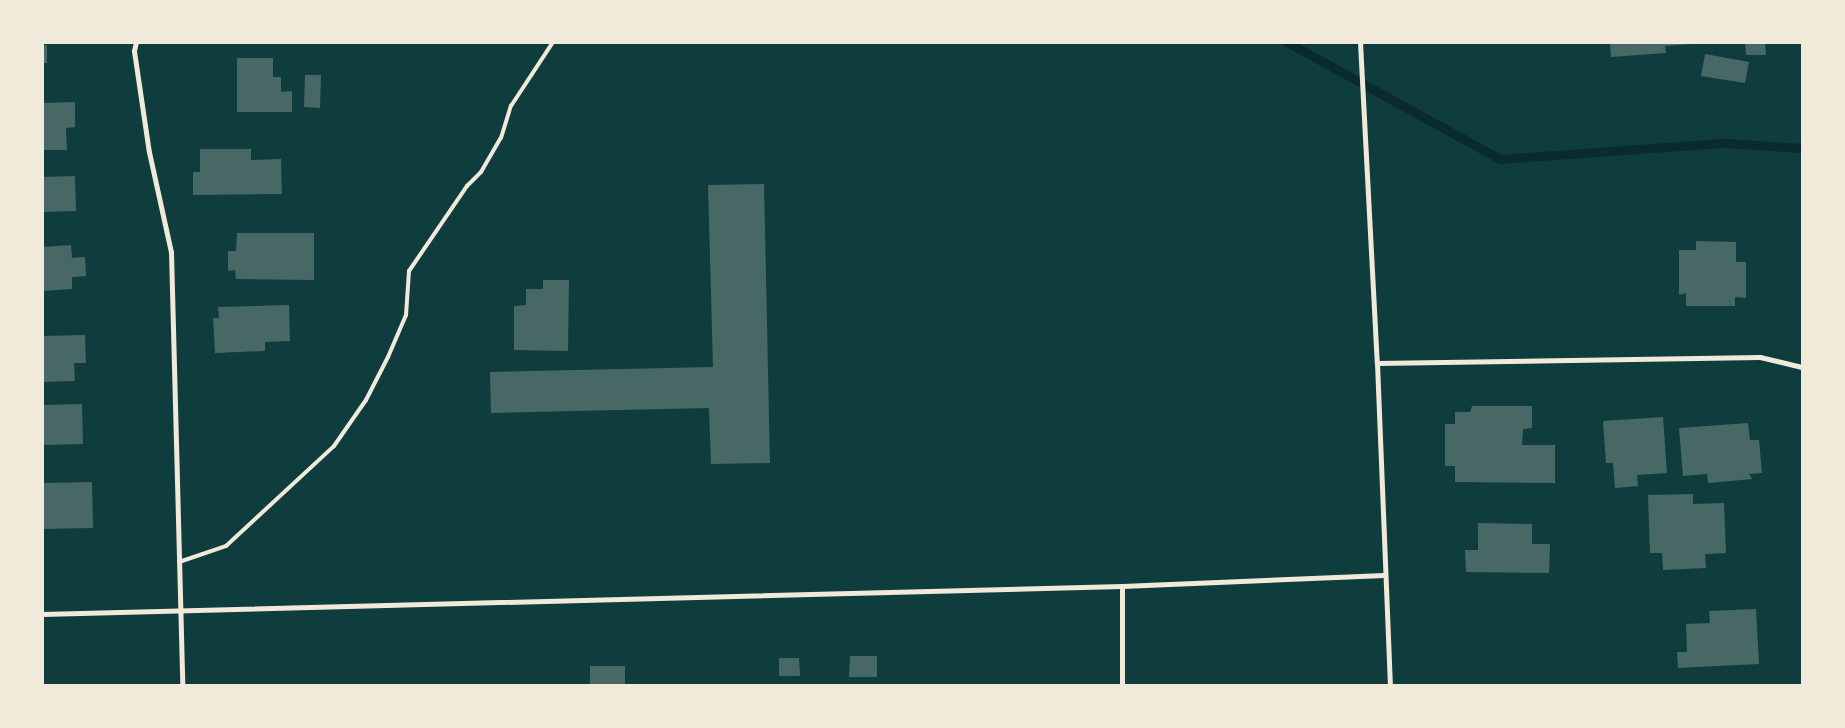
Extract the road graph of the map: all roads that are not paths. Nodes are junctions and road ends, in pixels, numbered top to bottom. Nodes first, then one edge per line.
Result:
1 (136, 42) edge
2 (553, 42) edge
3 (1360, 42) edge
4 (1377, 363) junction
5 (1802, 367) edge
6 (179, 562) junction
7 (1384, 575) junction
8 (1122, 586) junction
9 (181, 609) junction
10 (42, 614) edge
11 (182, 686) edge
12 (1122, 686) edge
13 (1390, 686) edge

1 - 6 street
2 - 6 lane
3 - 4 street
4 - 5 street
4 - 7 street
6 - 9 street
7 - 8 street
7 - 13 street
8 - 9 street
8 - 12 street
9 - 10 street
9 - 11 street

